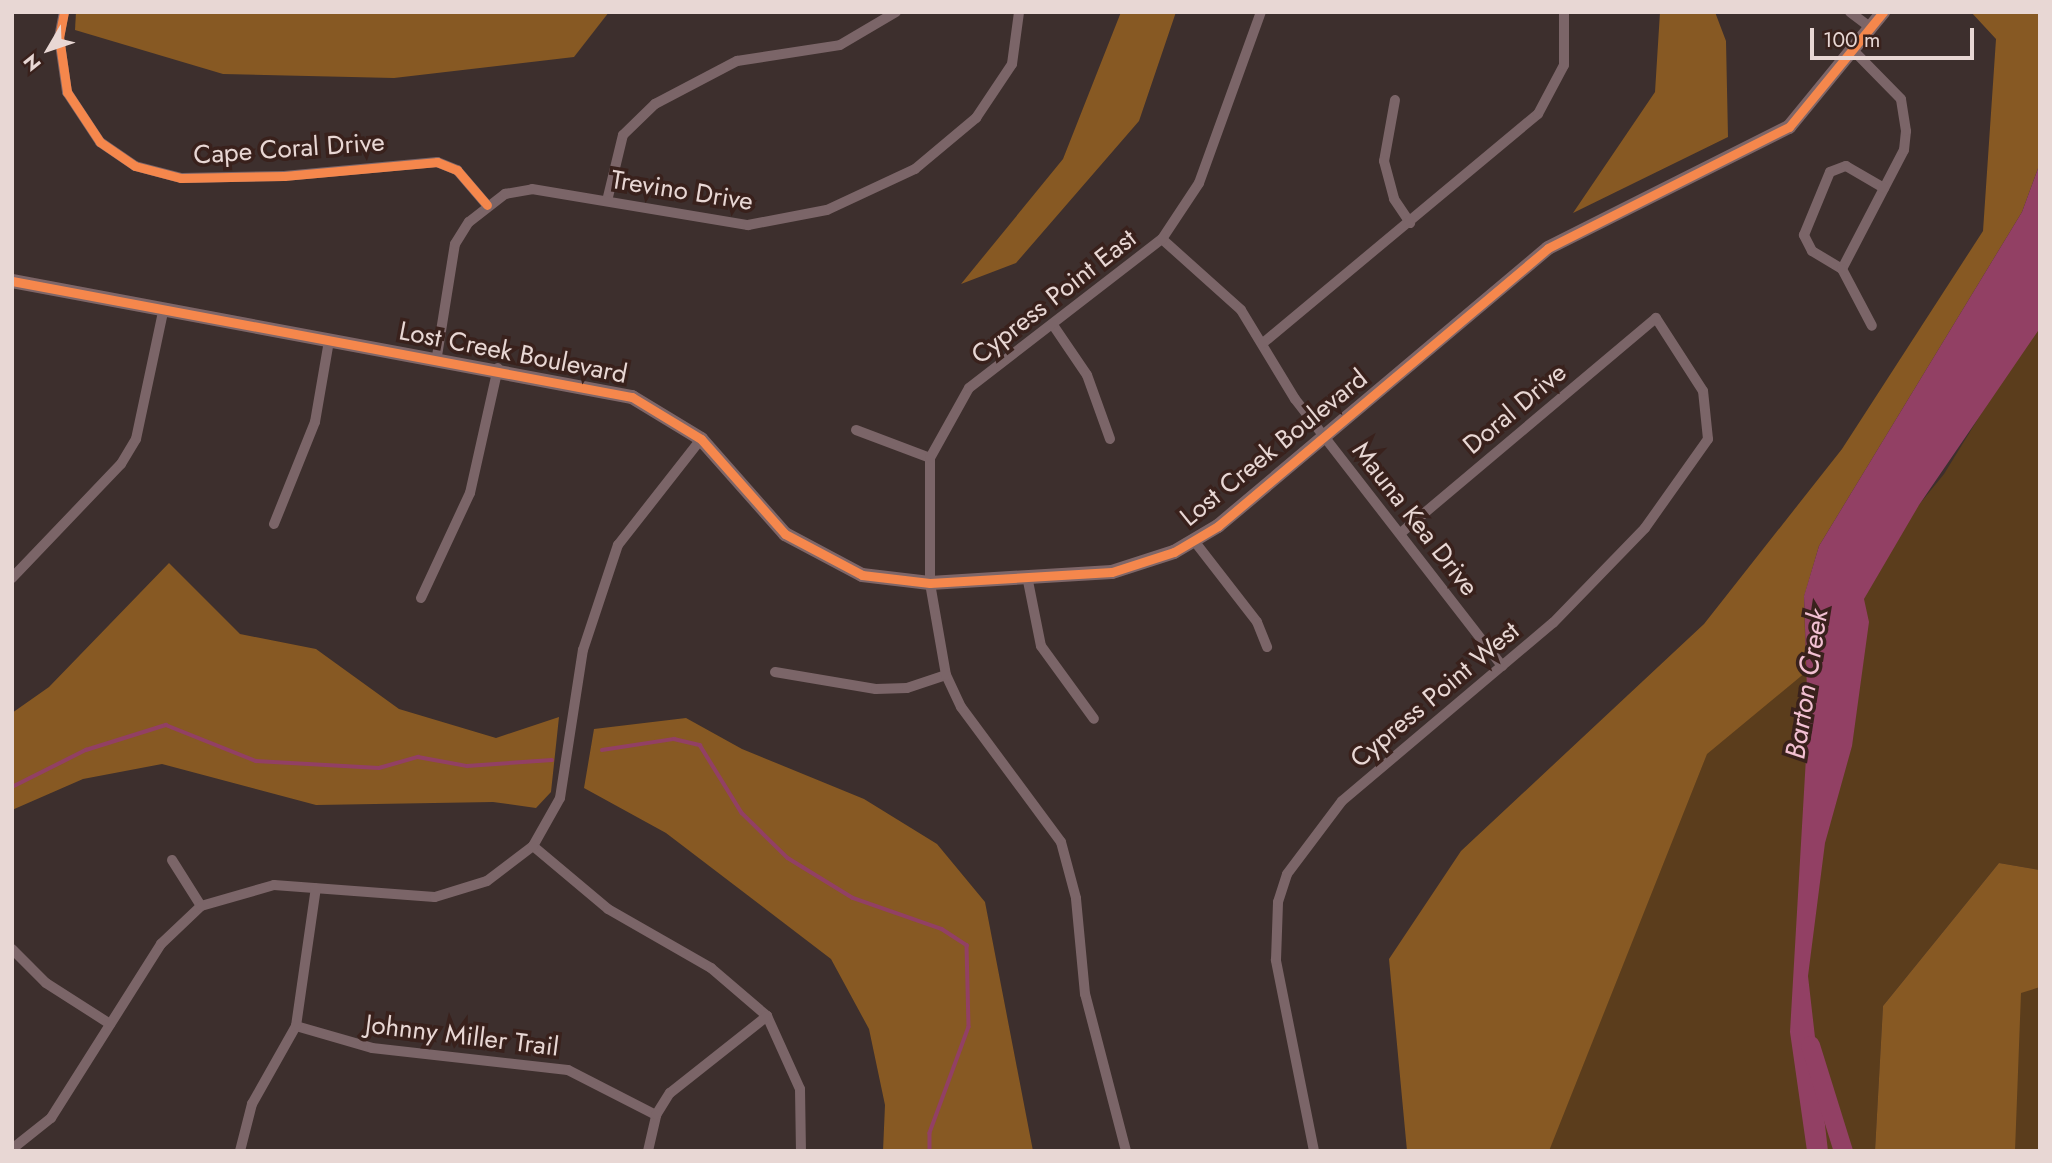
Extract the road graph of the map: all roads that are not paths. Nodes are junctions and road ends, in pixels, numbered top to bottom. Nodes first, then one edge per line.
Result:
1 (64, 12) edge
2 (896, 12) edge
3 (1018, 12) edge
4 (1261, 12) edge
5 (1564, 12) edge
6 (1850, 12) edge
7 (1883, 12) edge
8 (1871, 28) junction
9 (1854, 51) junction
10 (1395, 100) dead end
11 (1884, 188) junction
12 (607, 201) junction
13 (487, 205) junction
14 (1410, 223) junction
15 (1162, 239) junction
16 (1842, 269) junction
17 (12, 281) edge
18 (163, 312) junction
19 (1656, 318) joint
20 (1054, 325) junction
21 (1872, 326) dead end
22 (329, 341) junction
23 (1263, 343) junction
24 (437, 356) junction
25 (498, 368) junction
26 (856, 430) dead end
27 (1324, 438) junction
28 (701, 439) junction
29 (1110, 439) dead end
30 (930, 458) junction
31 (274, 524) dead end
32 (1402, 532) junction
33 (1195, 542) junction
34 (12, 578) edge
35 (1028, 581) junction
36 (930, 583) junction
37 (421, 598) dead end
38 (1267, 647) dead end
39 (1502, 666) junction
40 (775, 671) dead end
41 (946, 675) junction
42 (1094, 719) dead end
43 (533, 846) junction
44 (172, 860) dead end
45 (316, 888) junction
46 (201, 906) junction
47 (12, 949) edge
48 (767, 1016) junction
49 (110, 1024) junction
50 (296, 1026) junction
51 (656, 1115) junction
52 (12, 1149) edge
53 (240, 1151) edge
54 (648, 1151) edge
55 (801, 1151) edge
56 (1126, 1151) edge
57 (1314, 1151) edge

1 - 13 street, Cape Coral Drive
2 - 12 street
3 - 12 street, Trevino Drive
4 - 15 street, Cypress Point East
5 - 14 street
6 - 8 street
7 - 8 street, Lost Creek Boulevard
8 - 9 street, Lost Creek Boulevard
9 - 11 street
9 - 27 street, Lost Creek Boulevard
10 - 14 street
11 - 16 street
11 - 16 street
12 - 13 street, Trevino Drive
13 - 24 street
14 - 23 street
15 - 20 street, Cypress Point East
15 - 23 street, Mauna Kea Drive
16 - 21 street
17 - 18 street, Lost Creek Boulevard
18 - 22 street, Lost Creek Boulevard
18 - 34 street
19 - 32 street, Doral Drive
19 - 39 street, Cypress Point West
20 - 29 street
20 - 30 street, Cypress Point East
22 - 24 street, Lost Creek Boulevard
22 - 31 street
23 - 27 street, Mauna Kea Drive
24 - 25 street, Lost Creek Boulevard
25 - 28 street, Lost Creek Boulevard
25 - 37 street
26 - 30 street
27 - 32 street, Mauna Kea Drive
27 - 33 street, Lost Creek Boulevard
28 - 36 street, Lost Creek Boulevard
28 - 43 street
30 - 36 street, Cypress Point East
32 - 39 street, Mauna Kea Drive
33 - 35 street, Lost Creek Boulevard
33 - 38 street
35 - 36 street, Lost Creek Boulevard
35 - 42 street
36 - 41 street, Cypress Point East
39 - 57 street, Cypress Point West
40 - 41 street
41 - 56 street, Cypress Point East
43 - 45 street
43 - 48 street
44 - 46 street
45 - 46 street
45 - 50 street
46 - 49 street
47 - 49 street
48 - 51 street
48 - 55 street
49 - 52 street
50 - 51 street, Johnny Miller Trail
50 - 53 street
51 - 54 street

